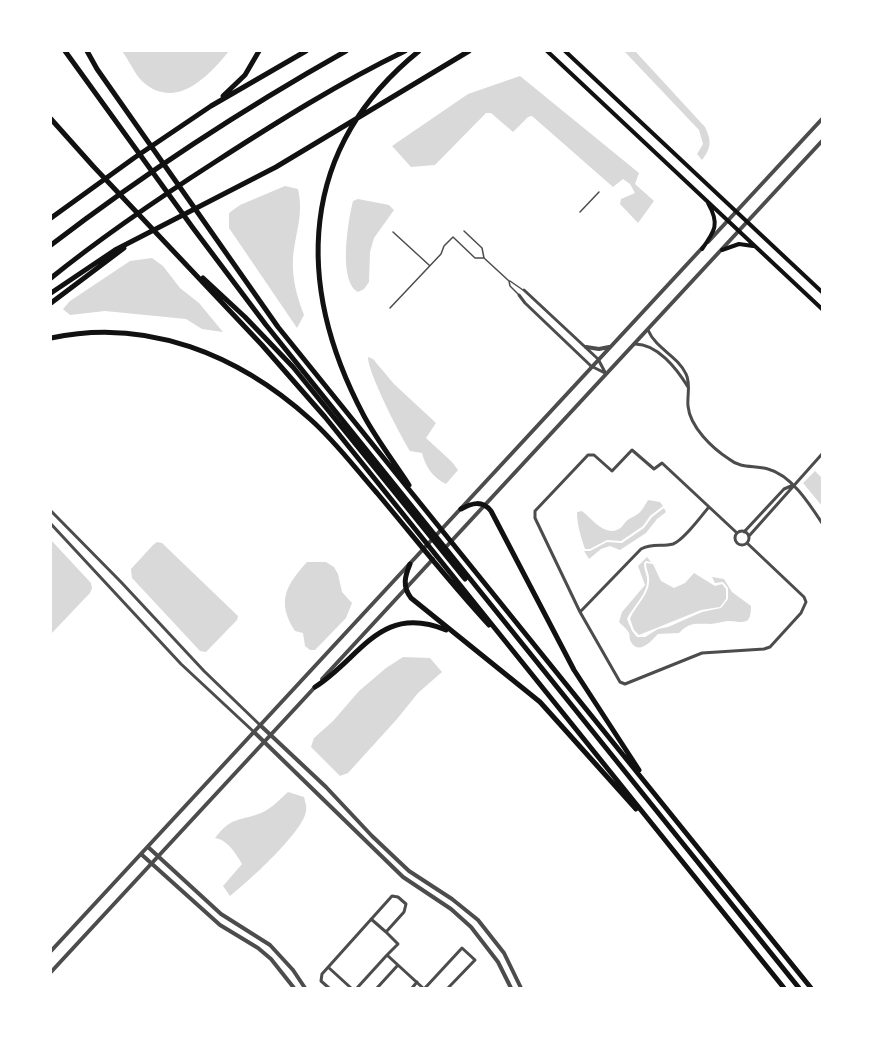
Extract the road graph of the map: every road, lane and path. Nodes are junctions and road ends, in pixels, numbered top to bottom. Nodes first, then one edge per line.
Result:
1 (65, 51) edge
2 (87, 51) edge
3 (259, 51) edge
4 (306, 51) edge
5 (346, 51) edge
6 (405, 51) edge
7 (420, 51) edge
8 (469, 51) edge
9 (547, 51) edge
10 (565, 51) edge
11 (212, 106) junction
12 (51, 118) edge
13 (822, 119) edge
14 (822, 141) edge
15 (599, 192) dead end
16 (705, 198) junction
17 (580, 212) dead end
18 (737, 212) junction
19 (51, 218) edge
20 (729, 220) junction
21 (748, 222) junction
22 (464, 231) dead end
23 (739, 231) junction
24 (393, 232) dead end
25 (138, 238) junction
26 (51, 245) edge
27 (756, 247) junction
28 (702, 249) junction
29 (722, 250) junction
30 (484, 258) junction
31 (430, 266) junction
32 (51, 278) edge
33 (509, 281) junction
34 (524, 290) joint
35 (51, 292) edge
36 (822, 292) edge
37 (519, 295) joint
38 (51, 303) edge
39 (390, 308) dead end
40 (822, 309) edge
41 (648, 330) junction
42 (51, 338) edge
43 (634, 345) junction
44 (585, 346) junction
45 (609, 347) junction
46 (598, 359) junction
47 (591, 366) junction
48 (606, 374) junction
49 (689, 389) junction
50 (822, 454) edge
51 (792, 485) junction
52 (485, 505) junction
53 (709, 507) junction
54 (461, 509) junction
55 (51, 511) edge
56 (429, 513) junction
57 (822, 522) edge
58 (51, 524) edge
59 (419, 524) junction
60 (744, 532) junction
61 (737, 533) junction
62 (749, 536) junction
63 (747, 543) junction
64 (410, 564) junction
65 (450, 567) junction
66 (406, 589) junction
67 (580, 612) junction
68 (454, 634) junction
69 (315, 687) junction
70 (260, 725) junction
71 (254, 732) junction
72 (271, 735) junction
73 (265, 742) junction
74 (651, 789) junction
75 (662, 836) junction
76 (148, 847) junction
77 (140, 856) junction
78 (158, 857) junction
79 (152, 864) junction
80 (371, 919) junction
81 (386, 932) junction
82 (51, 951) edge
83 (387, 956) junction
84 (398, 965) junction
85 (328, 967) junction
86 (51, 972) edge
87 (417, 982) junction
88 (294, 988) edge
89 (305, 988) edge
90 (330, 988) edge
91 (351, 988) edge
92 (357, 988) edge
93 (377, 988) edge
94 (412, 988) edge
95 (424, 988) edge
96 (448, 988) edge
97 (511, 988) edge
98 (521, 988) edge
99 (783, 988) edge
100 (799, 988) edge
101 (811, 988) edge

1 - 59 highway
2 - 56 highway
3 - 11 highway
4 - 11 highway
5 - 26 highway
6 - 32 highway
7 - 56 highway
8 - 25 highway
9 - 16 main road
10 - 18 main road
11 - 19 highway
12 - 59 highway
13 - 18 street
14 - 21 street
15 - 17 lane
16 - 20 main road
16 - 28 main road
18 - 20 street
18 - 21 main road
20 - 23 main road
20 - 28 street
21 - 23 street
21 - 36 main road
22 - 30 lane
23 - 27 main road
23 - 29 street
24 - 31 lane
25 - 35 highway
25 - 38 highway
27 - 29 main road
27 - 40 main road
28 - 45 street
29 - 41 street
30 - 31 lane
30 - 33 lane
31 - 39 lane
33 - 34 lane
33 - 37 lane
34 - 44 street
37 - 47 street
41 - 43 street
41 - 49 street
42 - 65 highway
43 - 48 street
43 - 49 street
44 - 45 street
44 - 46 street
45 - 46 street
46 - 47 street
46 - 48 street
47 - 48 street
47 - 54 street
48 - 52 street
49 - 51 street
50 - 51 street
51 - 57 street
51 - 60 street
51 - 62 street
52 - 54 highway
52 - 66 street
52 - 74 highway
53 - 61 street
53 - 67 street
53 - 67 street
54 - 64 street
55 - 70 street
56 - 74 highway
58 - 71 street
59 - 65 highway
59 - 65 highway
60 - 61 street
60 - 62 street
61 - 63 street
62 - 63 street
63 - 67 street
64 - 66 highway
64 - 70 street
65 - 75 highway
65 - 100 highway
66 - 68 highway
66 - 69 street
68 - 69 highway
68 - 75 highway
69 - 72 street
70 - 71 street
70 - 72 street
71 - 73 street
71 - 76 street
72 - 73 street
72 - 98 street
73 - 78 street
73 - 97 street
74 - 101 highway
75 - 99 highway
76 - 77 street
76 - 78 street
77 - 79 street
77 - 82 street
78 - 79 street
78 - 89 street
79 - 86 street
79 - 88 street
80 - 81 street
80 - 81 street
80 - 85 street
81 - 83 street
83 - 84 street
83 - 92 street
84 - 87 street
84 - 93 street
85 - 90 street
85 - 91 street
87 - 94 street
87 - 95 street
95 - 96 street

